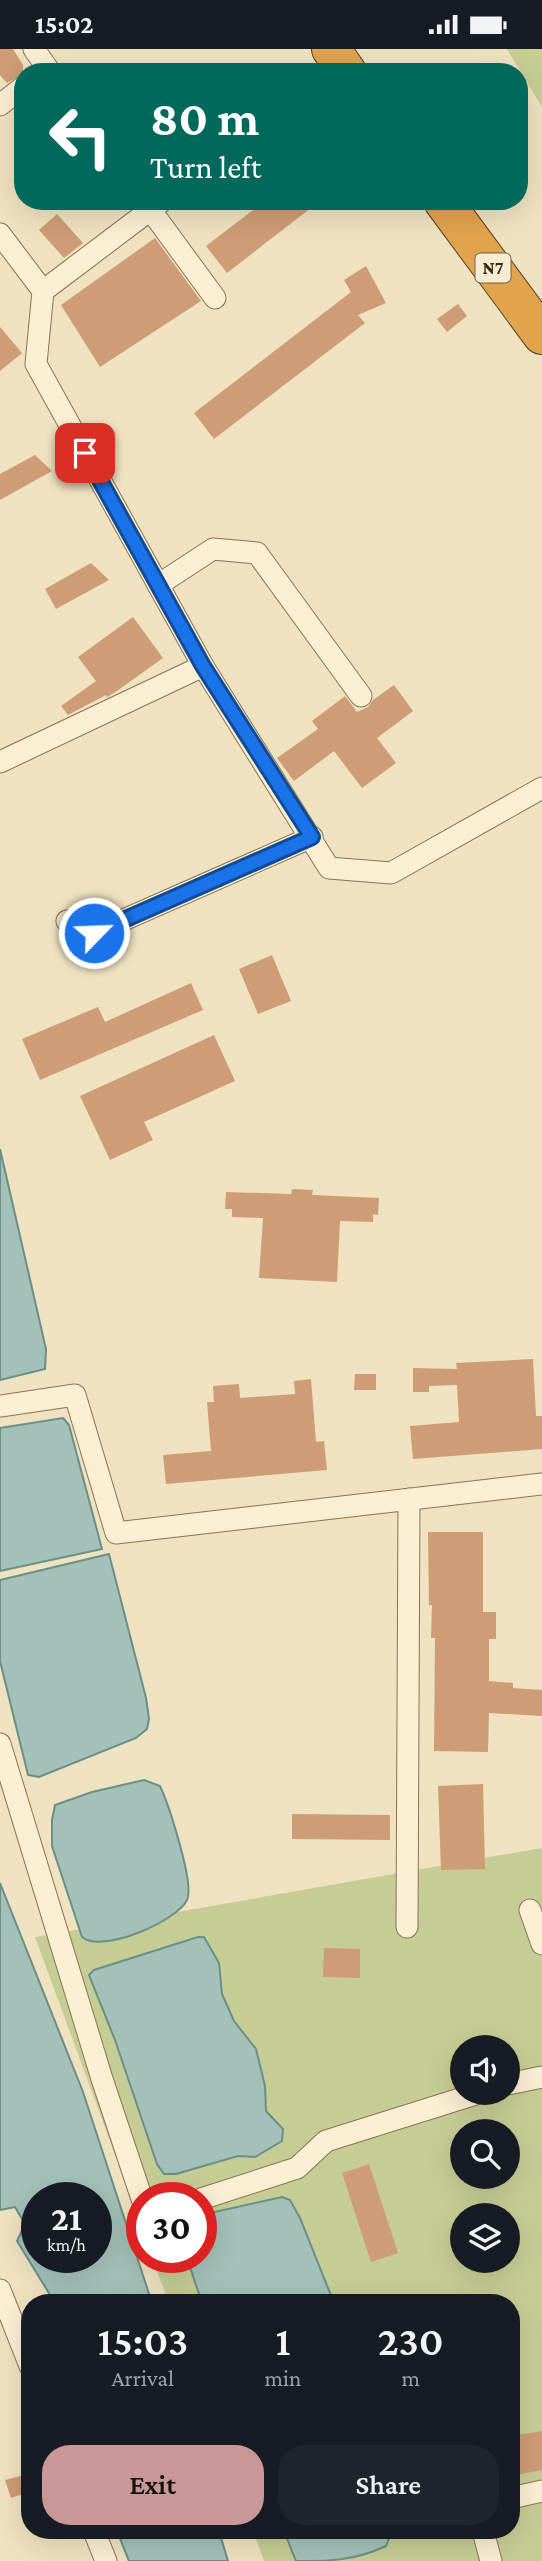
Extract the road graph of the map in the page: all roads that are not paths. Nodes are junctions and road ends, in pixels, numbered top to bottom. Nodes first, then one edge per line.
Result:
1 (14, 94) edge
2 (0, 105) edge
3 (144, 210) edge
4 (156, 210) edge
5 (450, 210) edge
6 (0, 234) edge
7 (43, 291) junction
8 (215, 298) dead end
9 (542, 335) edge
10 (158, 585) junction
11 (203, 666) junction
12 (361, 696) dead end
13 (0, 762) edge
14 (542, 788) edge
15 (312, 837) junction
16 (68, 921) dead end
17 (0, 1406) edge
18 (542, 1484) edge
19 (409, 1499) junction
20 (0, 1744) edge
21 (530, 1910) dead end
22 (407, 1927) dead end
23 (542, 1944) edge
24 (542, 2077) edge
25 (520, 2082) edge
26 (450, 2102) edge
27 (136, 2182) edge
28 (217, 2194) edge
29 (0, 2290) edge
30 (21, 2343) edge
31 (542, 2491) edge
32 (520, 2496) edge
33 (97, 2539) edge
34 (484, 2539) edge
35 (106, 2561) edge
36 (491, 2561) edge

1 - 2 street
3 - 7 street
4 - 8 street
5 - 9 highway, N7
6 - 7 street
7 - 10 street
10 - 11 street
10 - 12 street
11 - 13 street
11 - 15 street
14 - 15 street
15 - 16 street
17 - 19 street
18 - 19 street
19 - 22 street
20 - 27 street
21 - 23 street
24 - 25 street
26 - 28 street
29 - 30 street
31 - 32 street
33 - 35 street
34 - 36 street

